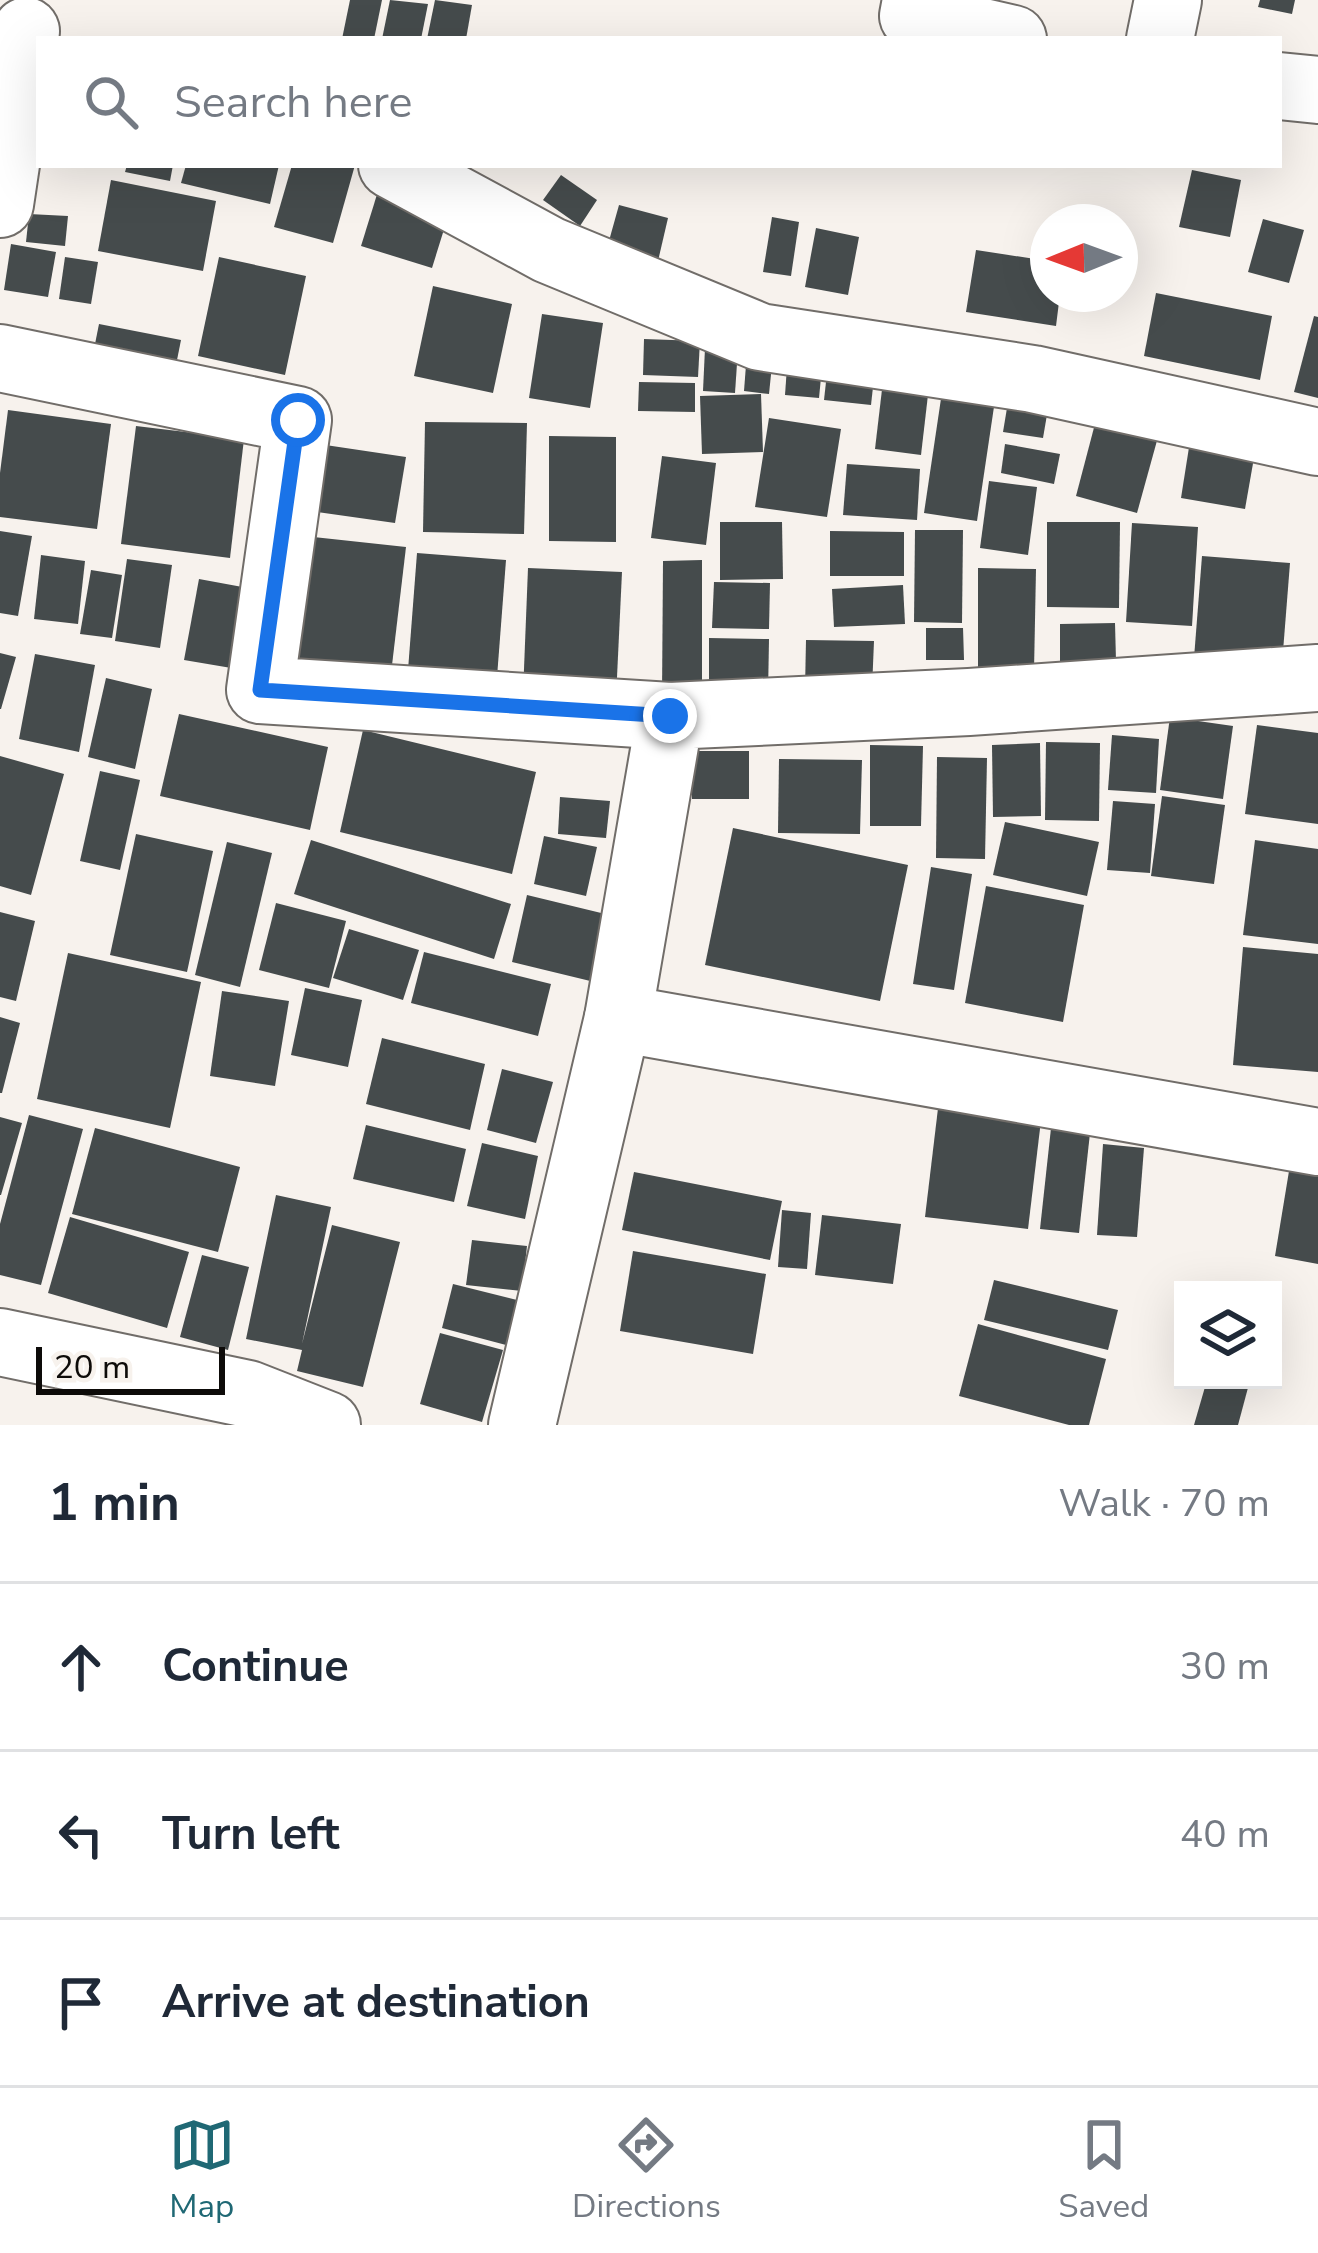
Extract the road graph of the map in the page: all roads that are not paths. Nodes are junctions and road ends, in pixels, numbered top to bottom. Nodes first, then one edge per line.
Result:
1 (916, 0) edge
2 (1168, 0) edge
3 (26, 32) edge
4 (999, 36) edge
5 (1161, 36) edge
6 (1282, 86) edge
7 (1318, 90) edge
8 (398, 168) edge
9 (0, 205) edge
10 (0, 358) edge
11 (1318, 442) edge
12 (1318, 678) edge
13 (670, 716) junction
14 (617, 1018) junction
15 (1318, 1142) edge
16 (0, 1342) edge
17 (244, 1410) edge
18 (327, 1425) edge
19 (522, 1425) edge

1 - 4 street
2 - 5 street
3 - 9 street
6 - 7 street
8 - 11 street
10 - 13 street
12 - 13 street
13 - 14 street
14 - 15 street
14 - 19 street
16 - 17 street
17 - 18 street

